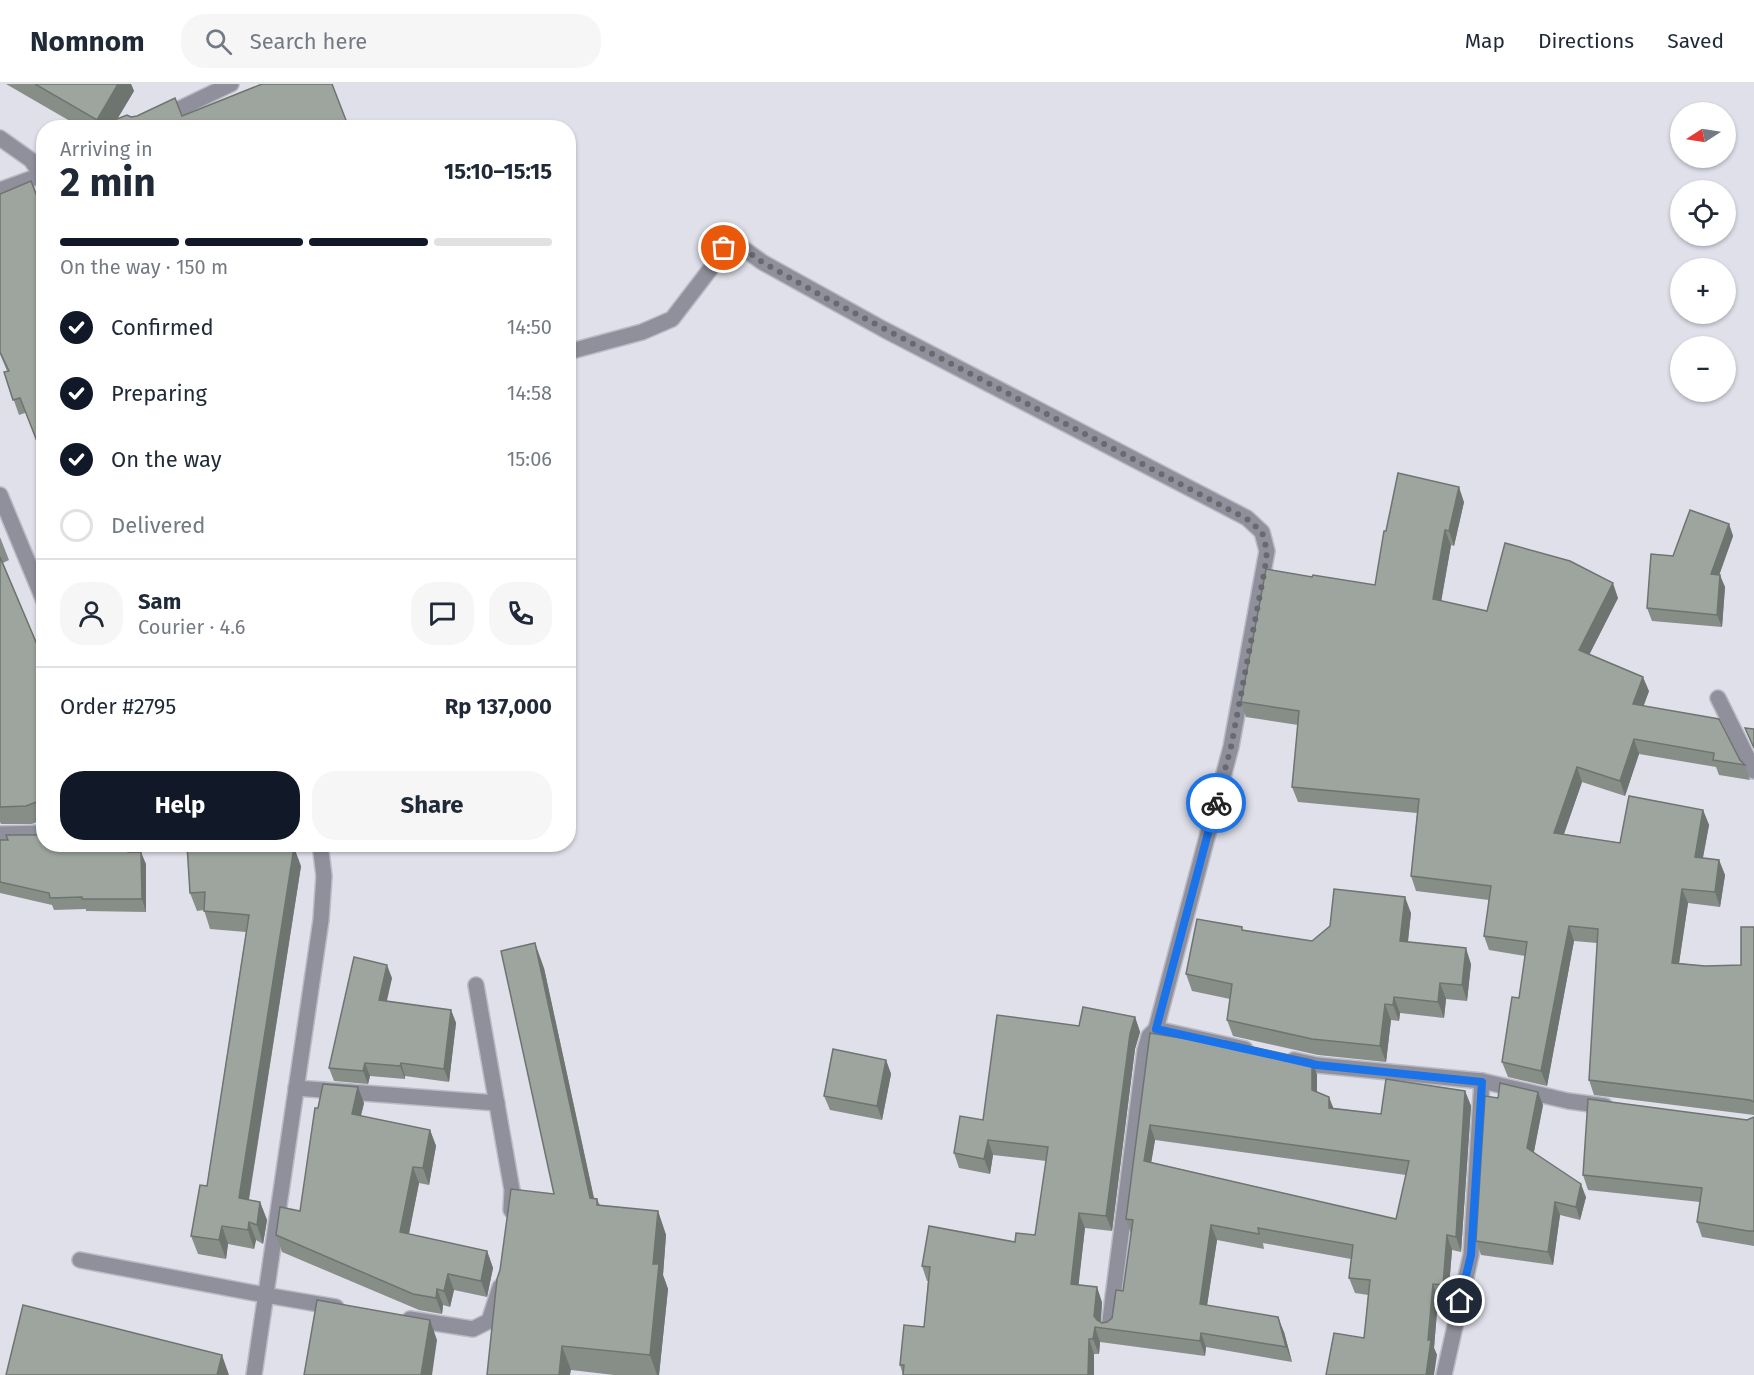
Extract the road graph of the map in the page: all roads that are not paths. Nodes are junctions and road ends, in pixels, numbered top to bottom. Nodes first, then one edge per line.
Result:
1 (231, 84) edge
2 (157, 120) edge
3 (0, 138) edge
4 (36, 167) edge
5 (36, 178) edge
6 (0, 190) edge
7 (576, 350) edge
8 (0, 495) edge
9 (36, 582) edge
10 (1718, 698) dead end
11 (1754, 771) edge
12 (36, 833) edge
13 (0, 834) edge
14 (321, 852) edge
15 (476, 985) dead end
16 (1156, 1029) junction
17 (1260, 1053) edge
18 (1283, 1058) edge
19 (1482, 1082) junction
20 (296, 1088) junction
21 (497, 1103) junction
22 (1622, 1108) edge
23 (510, 1225) edge
24 (80, 1260) dead end
25 (503, 1270) edge
26 (265, 1295) junction
27 (346, 1308) edge
28 (392, 1316) edge
29 (1109, 1328) edge
30 (254, 1375) edge
31 (1444, 1375) edge

1 - 2 street
3 - 4 street
5 - 6 street
7 - 16 street
8 - 9 street
10 - 11 street
12 - 13 street
14 - 20 street
15 - 21 street
16 - 17 street
16 - 29 street
18 - 19 street
19 - 22 street
19 - 31 street
20 - 21 street
20 - 26 street
21 - 23 street
24 - 26 street
25 - 28 street
26 - 27 street
26 - 30 street

